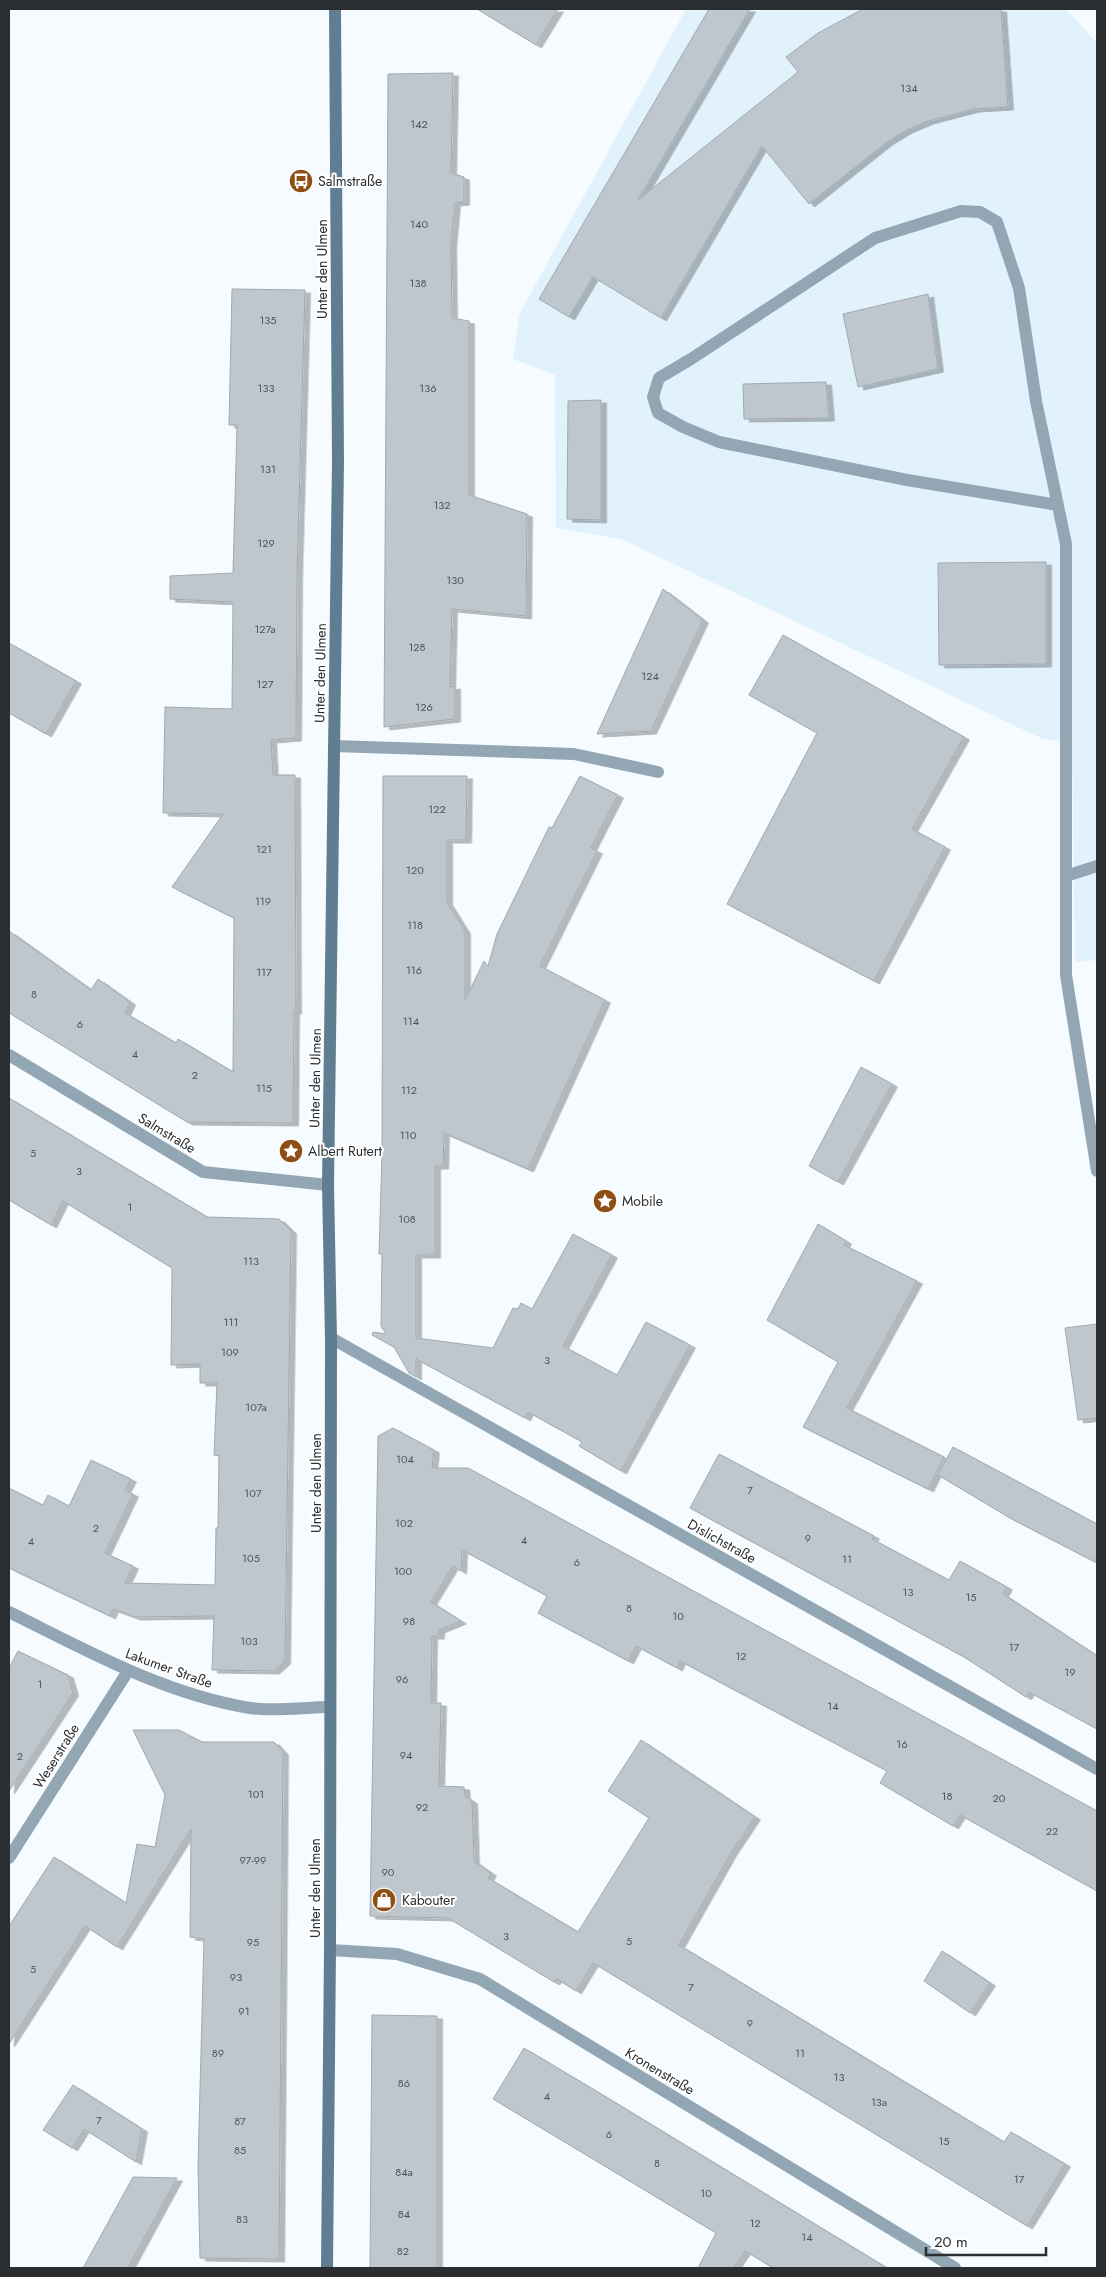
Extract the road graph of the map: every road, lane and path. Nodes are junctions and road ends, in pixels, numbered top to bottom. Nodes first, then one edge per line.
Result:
1 (335, 9) edge
2 (1058, 505) junction
3 (334, 746) junction
4 (658, 772) dead end
5 (1097, 866) edge
6 (1066, 876) junction
7 (9, 1055) edge
8 (1097, 1171) edge
9 (328, 1185) junction
10 (331, 1338) junction
11 (9, 1612) edge
12 (128, 1671) junction
13 (330, 1707) junction
14 (1097, 1769) edge
15 (9, 1858) edge
16 (330, 1950) junction
17 (327, 2268) edge
18 (956, 2268) edge

1 - 3 street, Unter den Ulmen
2 - 2 street
2 - 6 street
3 - 4 street
3 - 9 street, Unter den Ulmen
5 - 6 street
6 - 8 street
7 - 9 street, Salmstraße
9 - 10 street, Unter den Ulmen
10 - 13 street, Unter den Ulmen
10 - 14 street, Dislichstraße
11 - 12 street, Lakumer Straße
12 - 13 street, Lakumer Straße
12 - 15 street, Weserstraße
13 - 16 street, Unter den Ulmen
16 - 17 street, Unter den Ulmen
16 - 18 street, Kronenstraße

